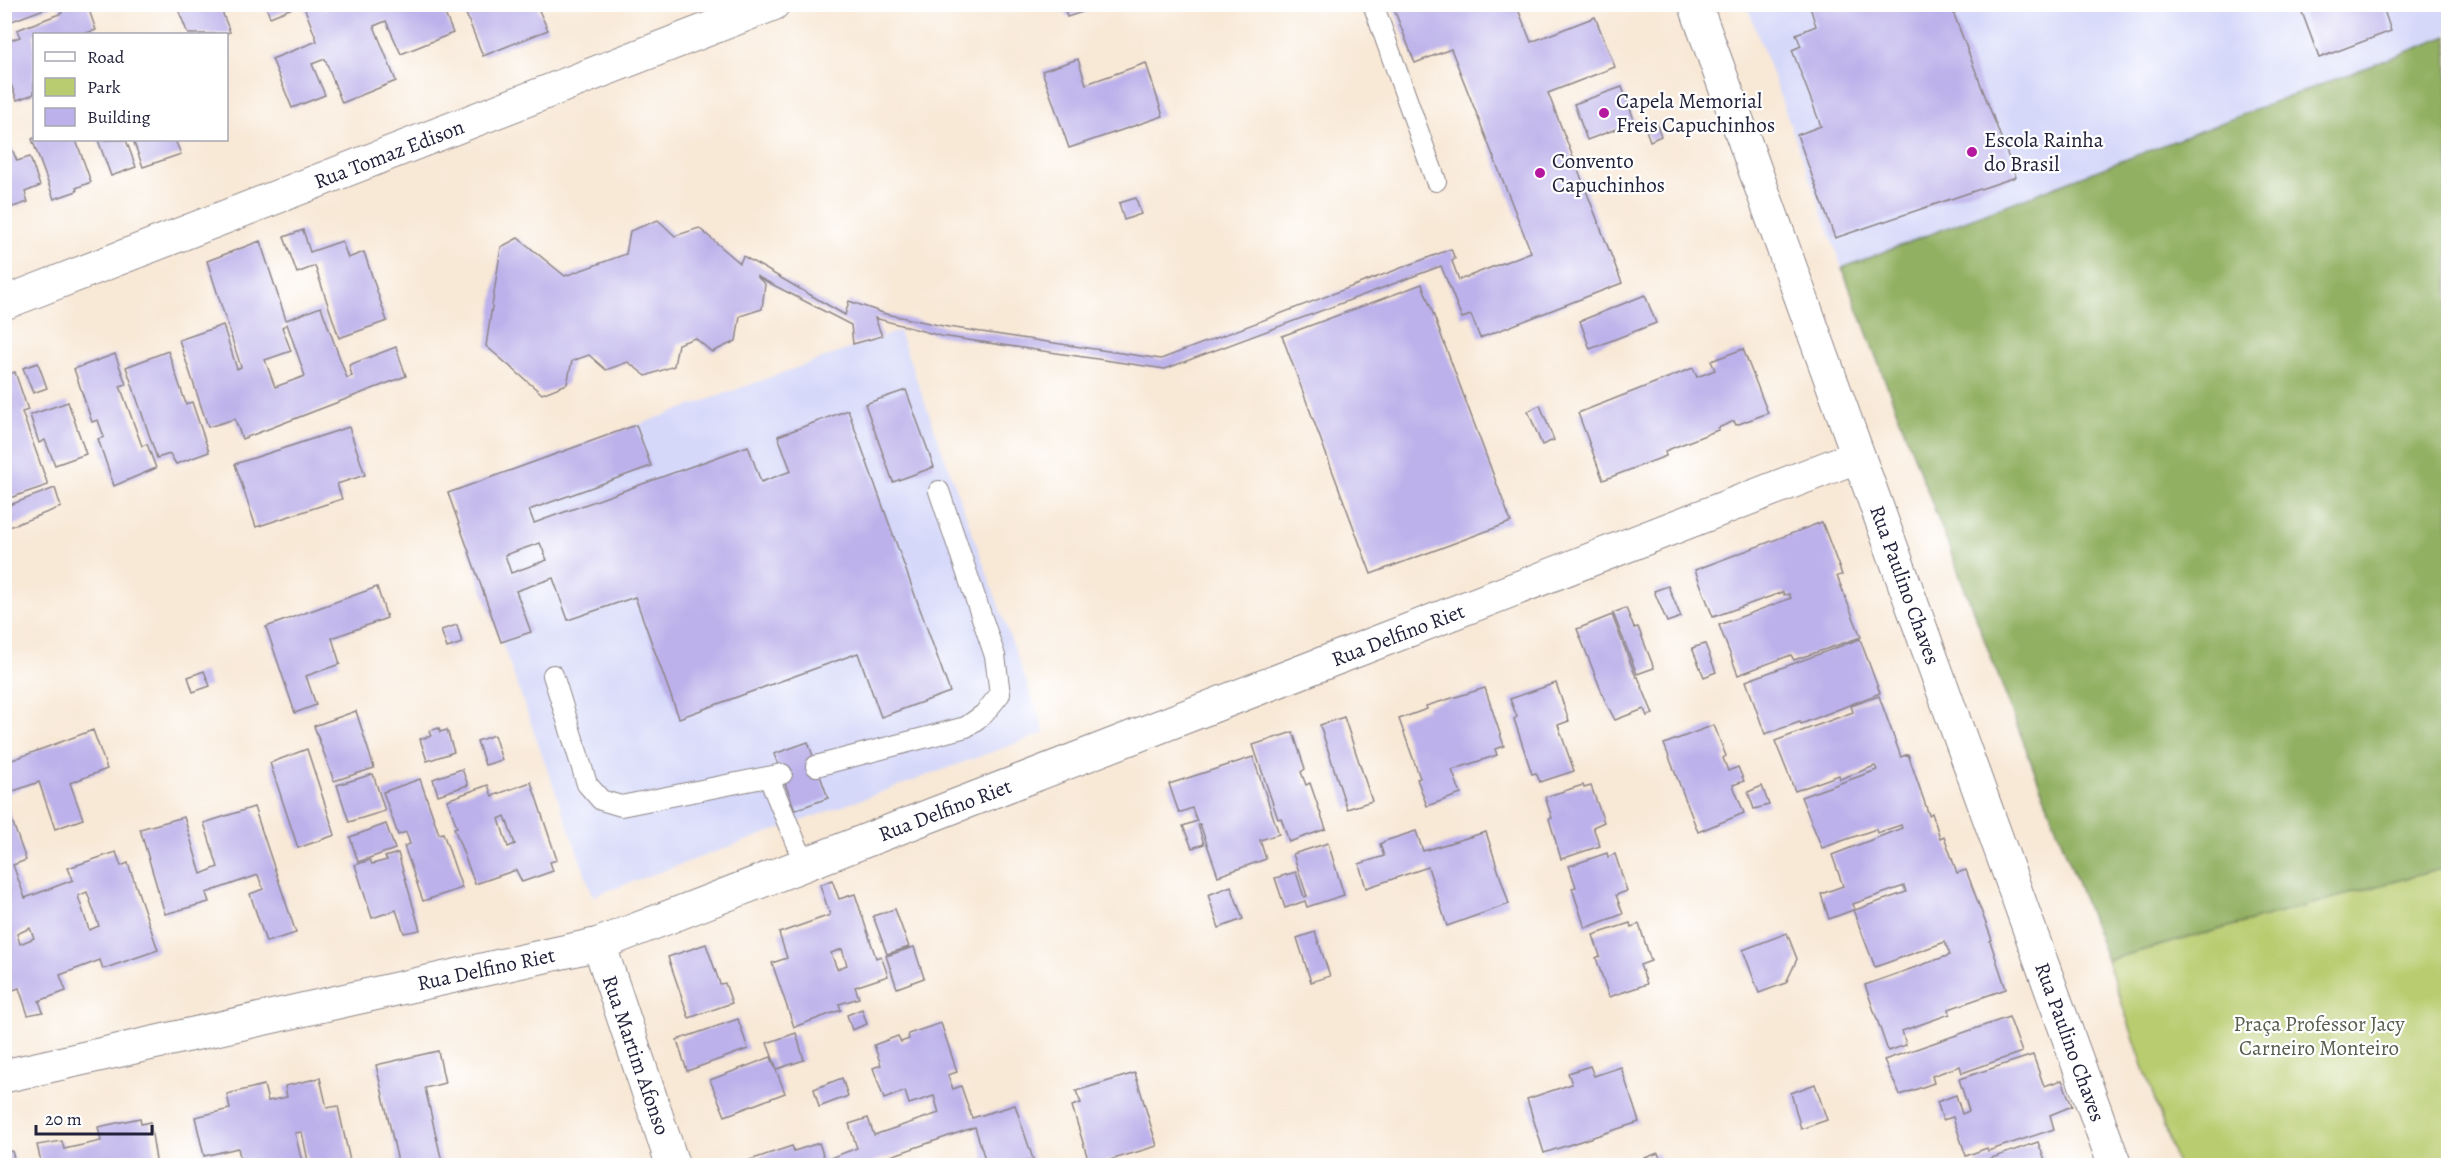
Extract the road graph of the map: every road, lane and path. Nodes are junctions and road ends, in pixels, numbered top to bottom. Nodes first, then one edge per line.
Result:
1 (773, 4) edge
2 (1373, 4) edge
3 (1695, 4) edge
4 (1436, 181) dead end
5 (4, 303) edge
6 (1858, 456) junction
7 (939, 491) dead end
8 (553, 675) dead end
9 (816, 765) dead end
10 (805, 865) junction
11 (598, 944) junction
12 (4, 1076) edge
13 (673, 1166) edge
14 (2115, 1166) edge

1 - 5 street, Rua Tomaz Edison
2 - 4 lane
3 - 6 street, Rua Paulino Chaves
6 - 10 street, Rua Delfino Riet
6 - 14 street, Rua Paulino Chaves
7 - 9 lane
8 - 10 lane
10 - 11 street, Rua Delfino Riet
11 - 12 street, Rua Delfino Riet
11 - 13 street, Rua Martim Afonso

